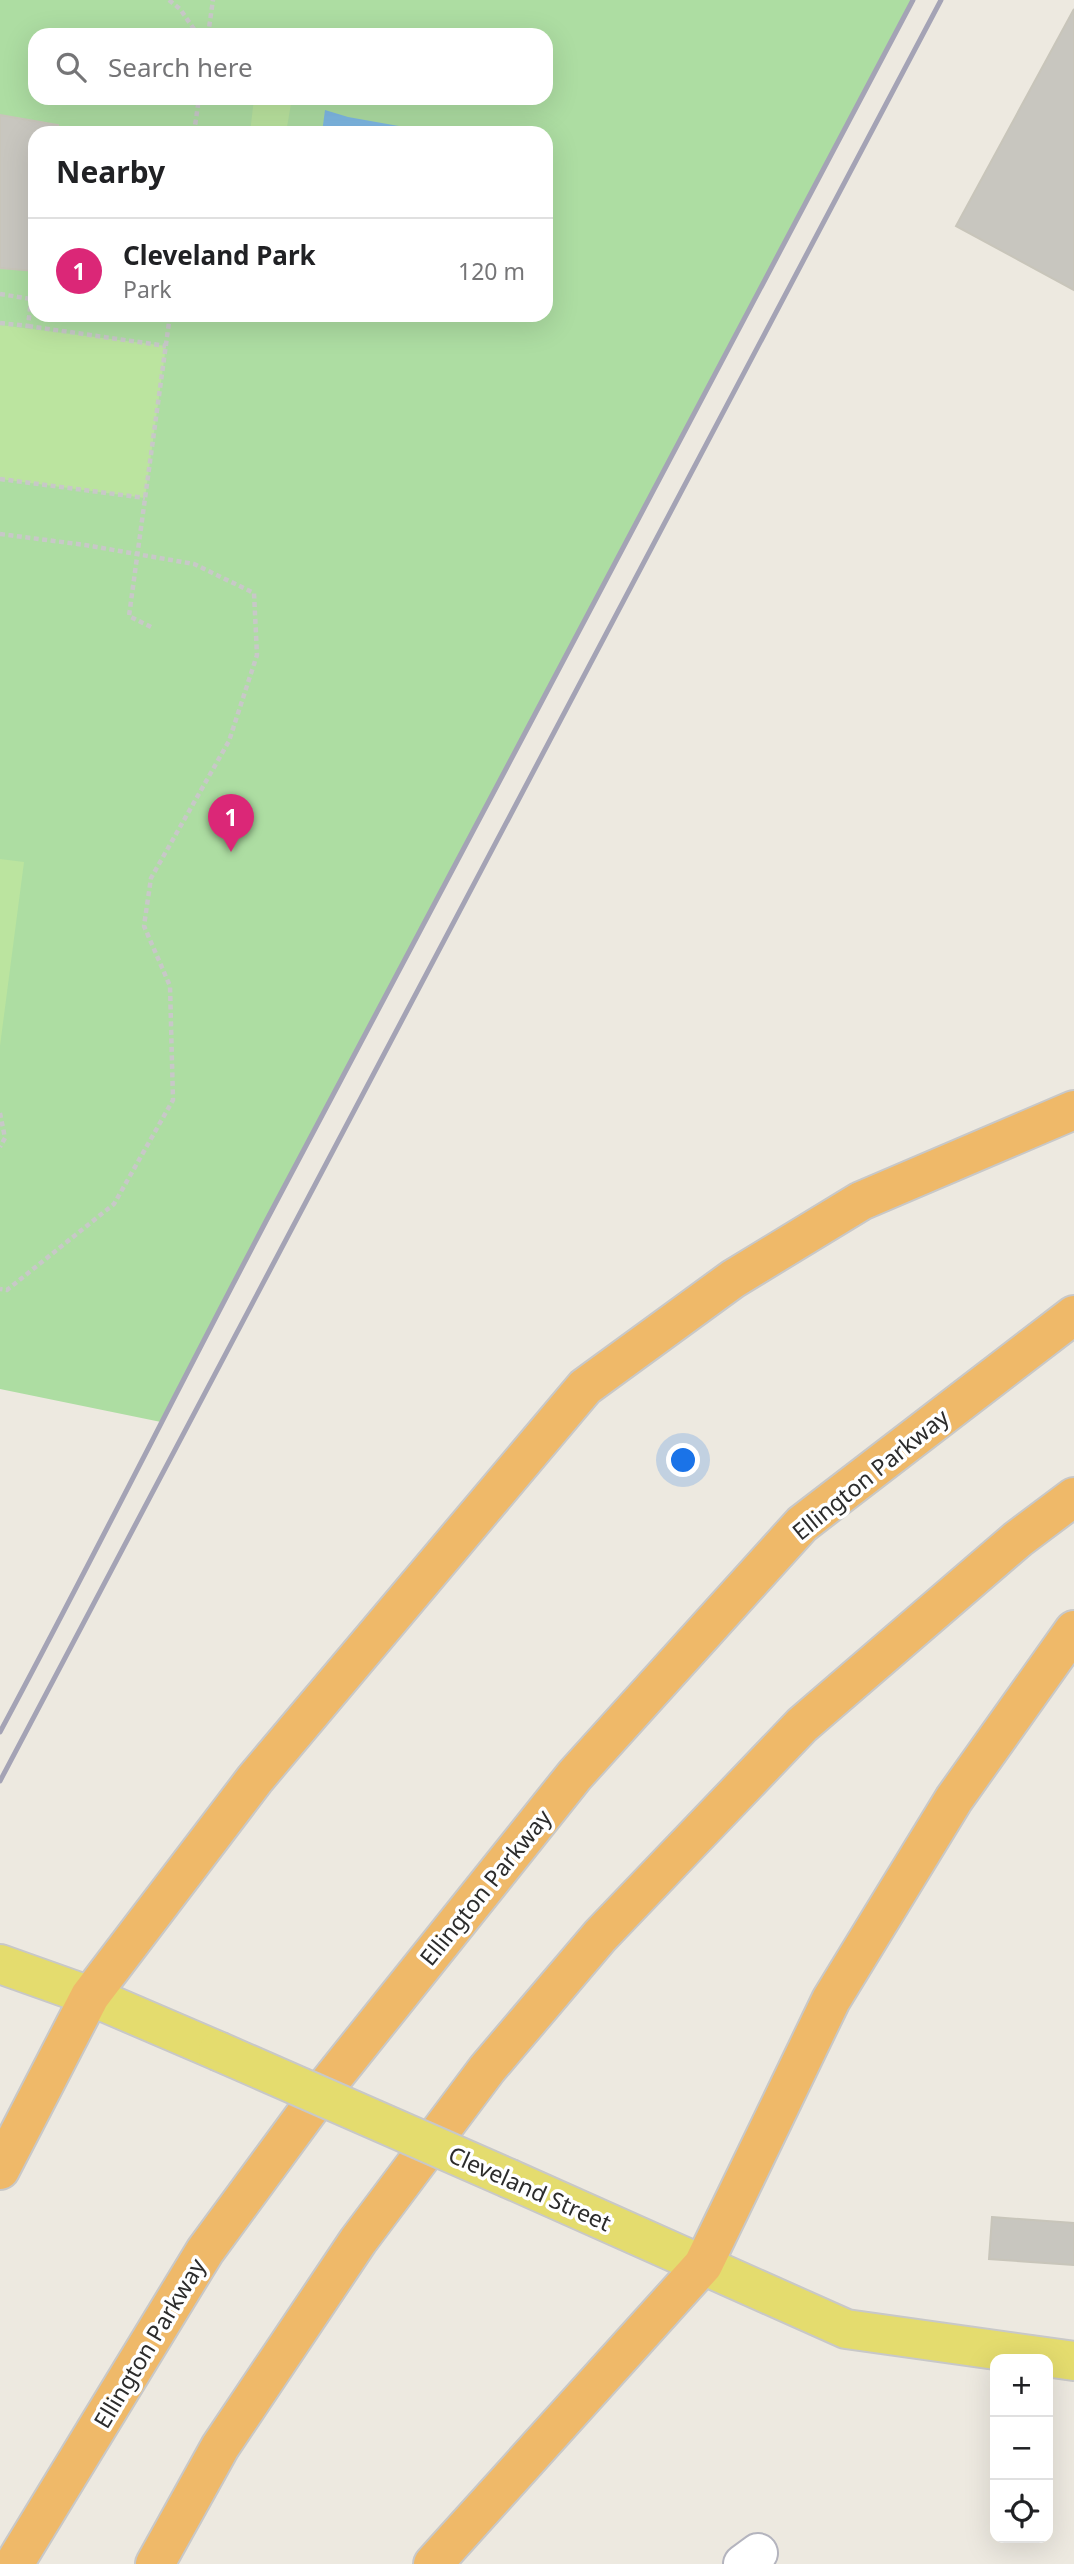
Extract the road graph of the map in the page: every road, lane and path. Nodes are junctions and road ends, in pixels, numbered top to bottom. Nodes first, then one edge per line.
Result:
1 (169, 0) edge
2 (213, 0) edge
3 (193, 28) edge
4 (209, 28) edge
5 (198, 105) edge
6 (195, 126) edge
7 (0, 294) edge
8 (28, 299) edge
9 (28, 322) edge
10 (169, 322) edge
11 (0, 323) edge
12 (28, 326) junction
13 (166, 346) junction
14 (0, 480) edge
15 (145, 498) junction
16 (0, 534) edge
17 (137, 555) junction
18 (151, 626) dead end
19 (1074, 1110) edge
20 (0, 1113) edge
21 (0, 1147) edge
22 (0, 1289) edge
23 (1074, 1315) edge
24 (1074, 1497) edge
25 (1074, 1630) edge
26 (0, 1964) edge
27 (90, 1996) junction
28 (0, 2170) edge
29 (703, 2265) junction
30 (1074, 2361) edge
31 (14, 2564) edge
32 (155, 2564) edge
33 (433, 2564) edge

1 - 3 path
2 - 4 path
5 - 6 path
7 - 8 path
9 - 12 path
10 - 13 path
11 - 12 path
12 - 13 path
13 - 15 path
14 - 15 path
15 - 17 path
16 - 17 path
17 - 18 path
17 - 22 path
19 - 27 highway
20 - 21 path
23 - 31 highway, Ellington Parkway
24 - 32 highway
25 - 29 highway
26 - 27 main road, Cleveland Street
27 - 28 highway
27 - 29 main road, Cleveland Street, bridge
29 - 30 main road, Cleveland Street
29 - 33 highway

